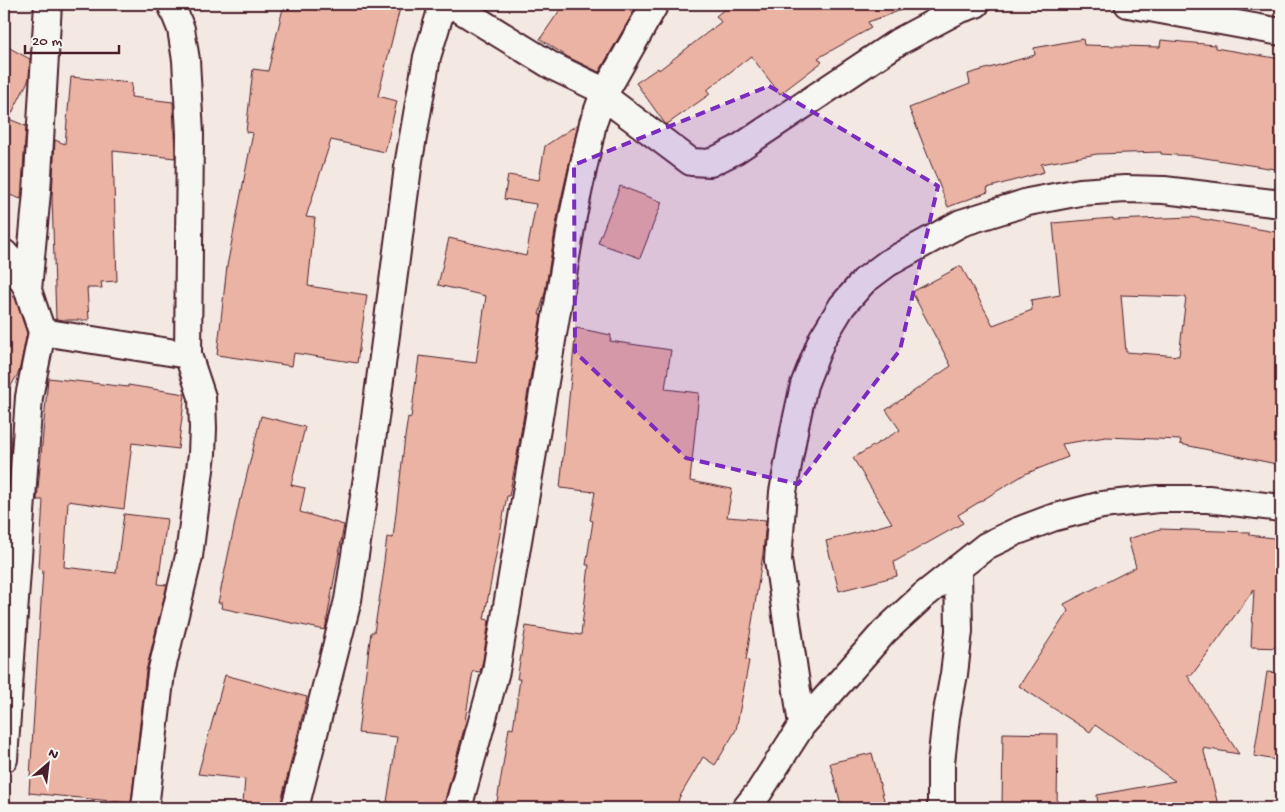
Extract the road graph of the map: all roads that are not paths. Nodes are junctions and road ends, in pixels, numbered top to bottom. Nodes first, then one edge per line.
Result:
1 (48, 4) edge
2 (171, 4) edge
3 (192, 4) edge
4 (443, 4) edge
5 (451, 4) edge
6 (655, 4) edge
7 (976, 4) edge
8 (1128, 4) edge
9 (181, 30) junction
10 (1281, 32) edge
11 (605, 94) junction
12 (1281, 204) edge
13 (4, 253) edge
14 (28, 290) junction
15 (42, 332) junction
16 (188, 356) junction
17 (1281, 508) edge
18 (958, 568) junction
19 (8, 604) edge
20 (802, 725) junction
21 (4, 759) edge
22 (146, 808) edge
23 (296, 808) edge
24 (458, 808) edge
25 (746, 808) edge
26 (941, 808) edge

1 - 14 street
2 - 9 street
3 - 9 street
4 - 23 street
5 - 11 street
6 - 11 street
7 - 11 street
8 - 10 street
9 - 16 street
11 - 24 street
12 - 20 street
13 - 14 street
14 - 15 street
15 - 16 street
15 - 19 street
16 - 22 street
17 - 18 street
18 - 20 street
18 - 26 street
19 - 21 street
20 - 25 street

